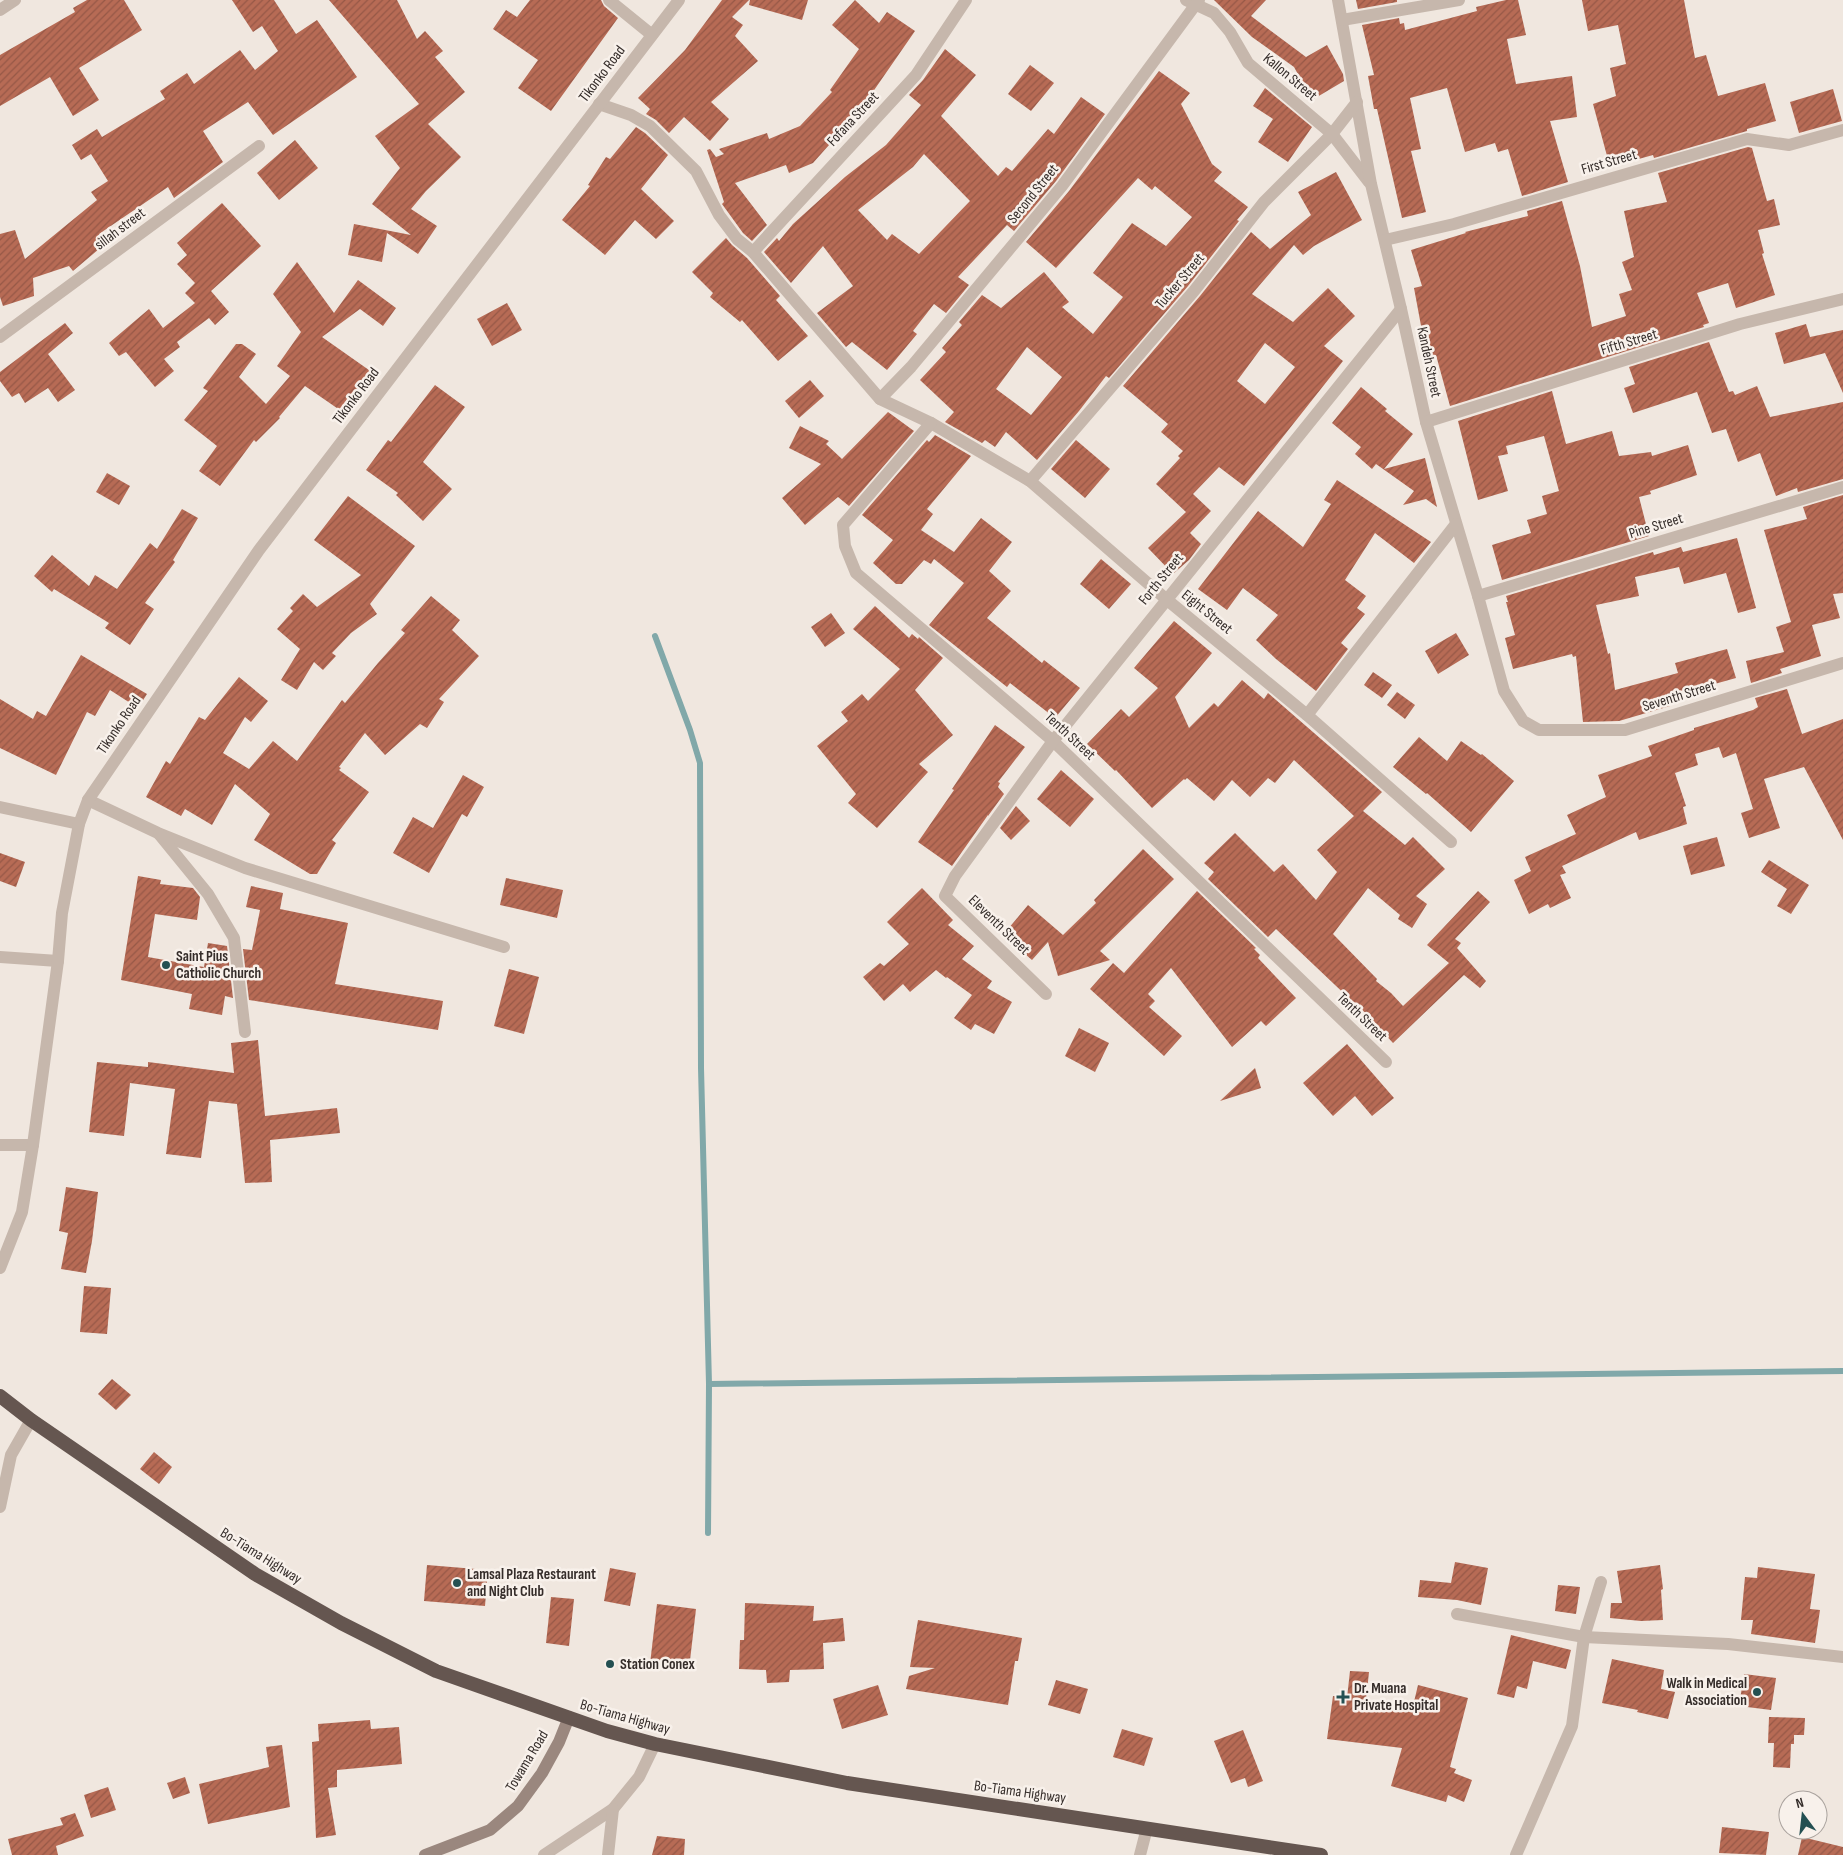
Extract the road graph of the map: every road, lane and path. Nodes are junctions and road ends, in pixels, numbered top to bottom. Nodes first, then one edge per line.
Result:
1 (15, 0) edge
2 (609, 0) edge
3 (679, 0) edge
4 (966, 0) edge
5 (1338, 0) edge
6 (1459, 0) edge
7 (1194, 1) edge
8 (0, 10) edge
9 (1342, 20) junction
10 (652, 35) junction
11 (1357, 102) junction
12 (599, 104) junction
13 (1843, 130) edge
14 (1332, 134) junction
15 (259, 146) dead end
16 (1371, 184) junction
17 (1385, 240) junction
18 (753, 252) junction
19 (1843, 299) edge
20 (1401, 309) junction
21 (0, 337) edge
22 (880, 399) junction
23 (1426, 422) junction
24 (931, 424) junction
25 (1030, 481) junction
26 (1843, 487) edge
27 (1456, 524) junction
28 (1478, 596) junction
29 (1166, 599) junction
30 (1843, 663) edge
31 (1307, 715) junction
32 (1524, 721) joint
33 (1053, 741) junction
34 (88, 800) junction
35 (0, 806) edge
36 (78, 824) junction
37 (158, 832) junction
38 (1451, 842) dead end
39 (955, 876) joint
40 (504, 946) dead end
41 (0, 956) edge
42 (58, 961) junction
43 (1046, 994) dead end
44 (245, 1032) dead end
45 (1386, 1062) dead end
46 (0, 1145) edge
47 (33, 1145) junction
48 (0, 1268) edge
49 (0, 1396) edge
50 (31, 1420) junction
51 (0, 1507) edge
52 (1601, 1582) dead end
53 (1457, 1614) dead end
54 (1584, 1637) junction
55 (1843, 1657) edge
56 (569, 1717) junction
57 (655, 1744) junction
58 (613, 1810) junction
59 (1146, 1828) junction
60 (1267, 1851) edge
61 (425, 1855) edge
62 (544, 1855) edge
63 (608, 1855) edge
64 (1140, 1855) edge
65 (1321, 1855) edge
66 (1516, 1855) edge

1 - 8 street
2 - 10 street
3 - 10 street, Tikonko Road
4 - 18 street, Fofana Street
5 - 9 street, Kandeh Street
6 - 9 street
7 - 14 street, Kallon Street
7 - 22 street, Second Street
9 - 11 street, Kandeh Street
10 - 12 street, Tikonko Road
11 - 14 street, Tucker Street
11 - 16 street, Kandeh Street
12 - 18 street
12 - 34 street, Tikonko Road
13 - 17 street, First Street
14 - 16 street, Kallon Street
14 - 25 street, Tucker Street
15 - 21 street, sillah street
16 - 17 street, Kandeh Street
17 - 20 street, Kandeh Street
18 - 22 street
19 - 23 street, Fifth Street
20 - 23 street, Kandeh Street
20 - 29 street, Forth Street
22 - 24 street, Eight Street
23 - 27 street, Kandeh Street
24 - 25 street, Eight Street
24 - 33 street, Tenth Street
25 - 29 street, Eight Street
26 - 28 street, Pine Street
27 - 28 street, Kandeh Street
27 - 31 street
28 - 32 street, Kandeh Street
29 - 31 street, Eight Street
29 - 33 street, Forth Street
30 - 32 street, Seventh Street
31 - 38 street, Eight Street
33 - 39 street, Forth Street
33 - 45 street, Tenth Street
34 - 36 street, Tikonko Road
34 - 37 street
35 - 36 street
36 - 42 street, Tikonko Road
37 - 40 street
37 - 44 street
39 - 43 street, Eleventh Street
41 - 42 street
42 - 47 street, Tikonko Road
46 - 47 street
47 - 48 street, Tikonko Road
49 - 50 highway, Bo-Tiama Highway
50 - 51 street
50 - 56 highway, Bo-Tiama Highway
52 - 54 street
53 - 54 street
54 - 55 street
54 - 66 street
56 - 57 highway, Bo-Tiama Highway
56 - 61 main road, Towama Road
57 - 58 street
57 - 59 highway, Bo-Tiama Highway
58 - 62 street
58 - 63 street
59 - 60 highway, Bo-Tiama Highway
59 - 64 street
60 - 65 highway, Bo-Tiama Highway

